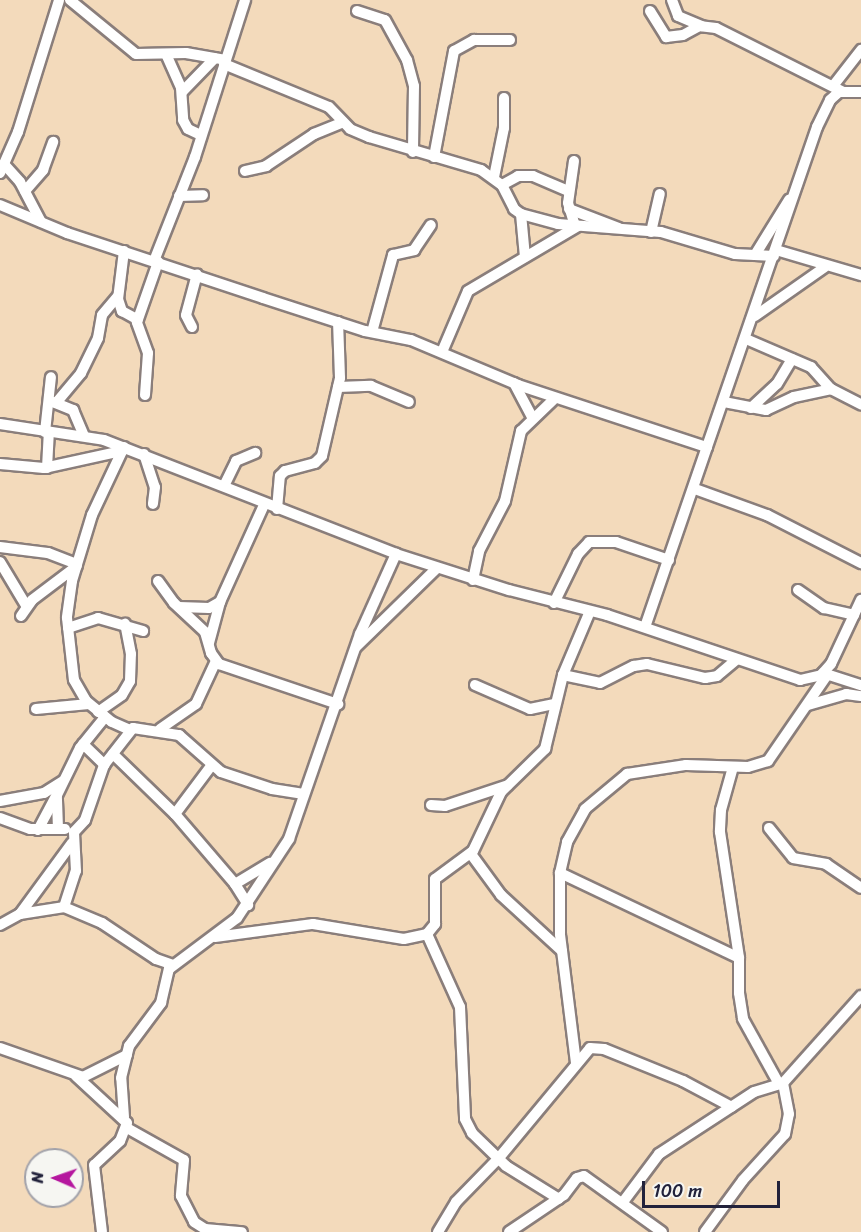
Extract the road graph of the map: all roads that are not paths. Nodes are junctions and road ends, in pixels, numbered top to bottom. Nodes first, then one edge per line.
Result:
1 (59, 0) edge
2 (70, 0) edge
3 (245, 0) edge
4 (672, 0) edge
5 (357, 11) dead end
6 (650, 11) dead end
7 (703, 27) junction
8 (510, 40) dead end
9 (861, 50) edge
10 (166, 54) junction
11 (221, 61) junction
12 (838, 89) junction
13 (182, 92) junction
14 (861, 92) edge
15 (504, 98) dead end
16 (343, 122) junction
17 (201, 135) junction
18 (53, 142) dead end
19 (413, 152) junction
20 (434, 157) junction
21 (574, 161) dead end
22 (2, 163) edge
23 (245, 171) dead end
24 (498, 181) junction
25 (25, 191) junction
26 (568, 191) junction
27 (660, 194) dead end
28 (204, 195) dead end
29 (179, 196) junction
30 (793, 196) junction
31 (0, 205) edge
32 (569, 209) junction
33 (521, 214) junction
34 (41, 222) junction
35 (430, 225) dead end
36 (577, 226) junction
37 (621, 229) junction
38 (651, 232) junction
39 (124, 251) junction
40 (775, 253) junction
41 (755, 255) junction
42 (525, 257) junction
43 (156, 261) junction
44 (825, 267) junction
45 (197, 274) junction
46 (861, 275) edge
47 (118, 296) junction
48 (754, 316) junction
49 (138, 320) junction
50 (338, 322) junction
51 (192, 327) dead end
52 (372, 332) junction
53 (746, 339) junction
54 (442, 352) junction
55 (792, 359) junction
56 (51, 376) dead end
57 (514, 383) junction
58 (338, 387) junction
59 (831, 389) junction
60 (145, 395) dead end
61 (555, 398) junction
62 (53, 402) junction
63 (409, 402) dead end
64 (724, 402) junction
65 (861, 404) edge
66 (751, 408) junction
67 (532, 417) junction
68 (0, 424) edge
69 (47, 433) junction
70 (84, 436) junction
71 (707, 447) junction
72 (123, 449) junction
73 (255, 453) dead end
74 (144, 454) junction
75 (0, 464) edge
76 (47, 468) junction
77 (224, 486) junction
78 (695, 489) junction
79 (153, 504) dead end
80 (264, 505) junction
81 (277, 509) junction
82 (2, 548) edge
83 (396, 554) junction
84 (669, 560) junction
85 (0, 562) edge
86 (861, 563) edge
87 (77, 565) junction
88 (437, 568) junction
89 (473, 579) junction
90 (158, 582) dead end
91 (798, 590) dead end
92 (861, 600) edge
93 (220, 602) junction
94 (554, 603) junction
95 (179, 607) junction
96 (590, 611) junction
97 (854, 615) junction
98 (124, 624) junction
99 (645, 627) junction
100 (68, 628) junction
101 (143, 631) dead end
102 (209, 643) junction
103 (356, 647) junction
104 (735, 660) junction
105 (216, 662) junction
106 (825, 674) junction
107 (563, 675) junction
108 (475, 685) dead end
109 (861, 685) edge
110 (861, 696) edge
111 (89, 704) junction
112 (339, 704) junction
113 (555, 704) junction
114 (808, 705) junction
115 (36, 709) dead end
116 (101, 715) junction
117 (160, 729) junction
118 (130, 730) junction
119 (83, 744) junction
120 (113, 754) junction
121 (105, 765) junction
122 (211, 766) junction
123 (734, 767) junction
124 (63, 781) junction
125 (508, 784) junction
126 (304, 794) junction
127 (57, 795) junction
128 (0, 801) edge
129 (431, 805) dead end
130 (174, 814) junction
131 (2, 821) edge
132 (77, 827) junction
133 (769, 828) dead end
134 (58, 829) junction
135 (38, 830) junction
136 (72, 843) junction
137 (471, 854) junction
138 (272, 861) junction
139 (560, 873) junction
140 (235, 884) junction
141 (861, 888) edge
142 (248, 905) junction
143 (64, 907) junction
144 (20, 914) junction
145 (0, 925) edge
146 (427, 934) junction
147 (212, 938) junction
148 (562, 951) junction
149 (739, 958) junction
150 (173, 965) junction
151 (861, 996) edge
152 (0, 1048) edge
153 (127, 1055) junction
154 (576, 1063) junction
155 (76, 1076) junction
156 (781, 1083) junction
157 (763, 1089) junction
158 (785, 1103) junction
159 (732, 1107) junction
160 (124, 1117) junction
161 (127, 1128) junction
162 (498, 1159) junction
163 (559, 1199) junction
164 (623, 1202) junction
165 (102, 1232) edge
166 (242, 1232) edge
167 (438, 1232) edge
168 (509, 1232) edge
169 (662, 1232) edge
170 (705, 1232) edge

1 - 22 street
2 - 10 street
3 - 11 street
4 - 7 street
5 - 19 street
6 - 7 street
7 - 12 street
8 - 20 street
9 - 12 street
10 - 11 street
10 - 13 street
11 - 13 street
11 - 16 street
11 - 17 street
12 - 14 street
12 - 30 street
13 - 17 street
15 - 24 street
16 - 19 street
16 - 23 street
17 - 29 street
18 - 25 street
19 - 20 street
20 - 24 street
21 - 26 street
22 - 25 street
24 - 26 street
24 - 33 street
25 - 34 street
26 - 32 street
27 - 38 street
28 - 29 street
29 - 43 street
30 - 40 street
30 - 41 street
31 - 34 street
32 - 36 street
32 - 37 street
33 - 36 street
33 - 42 street
34 - 39 street
35 - 52 street
36 - 37 street
36 - 42 street
37 - 38 street
38 - 41 street
39 - 43 street
39 - 47 street
40 - 41 street
40 - 44 street
40 - 48 street
42 - 54 street
43 - 45 street
43 - 49 street
44 - 46 street
44 - 48 street
45 - 50 street
45 - 51 street
47 - 49 street
47 - 62 street
48 - 53 street
49 - 60 street
50 - 52 street
50 - 58 street
52 - 54 street
53 - 55 street
53 - 64 street
54 - 57 street
55 - 59 street
55 - 66 street
56 - 62 street
57 - 61 street
57 - 67 street
58 - 63 street
58 - 81 street
59 - 65 street
59 - 66 street
61 - 67 street
61 - 71 street
62 - 69 street
62 - 70 street
64 - 66 street
64 - 71 street
67 - 89 street
68 - 69 street
69 - 70 street
69 - 76 street
70 - 72 street
71 - 78 street
72 - 74 street
72 - 76 street
72 - 87 street
73 - 77 street
74 - 77 street
74 - 79 street
75 - 76 street
77 - 80 street
78 - 84 street
78 - 86 street
80 - 81 street
80 - 93 street
81 - 83 street
82 - 87 street
83 - 88 street
83 - 103 street
84 - 94 street
84 - 99 street
85 - 87 street
87 - 100 street
88 - 89 street
88 - 103 street
89 - 94 street
90 - 95 street
91 - 97 street
92 - 97 street
93 - 95 street
93 - 102 street
94 - 96 street
95 - 102 street
96 - 99 street
96 - 107 street
97 - 106 street
98 - 100 street
98 - 101 street
98 - 116 street
99 - 104 street
100 - 111 street
102 - 105 street
103 - 112 street
104 - 106 street
104 - 107 street
105 - 112 street
105 - 117 street
106 - 109 street
106 - 114 street
107 - 113 street
108 - 113 street
110 - 114 street
111 - 115 street
111 - 116 street
112 - 126 street
113 - 125 street
114 - 123 street
116 - 118 street
116 - 119 street
117 - 118 street
117 - 122 street
118 - 120 street
119 - 121 street
119 - 124 street
120 - 121 street
120 - 130 street
121 - 132 street
122 - 126 street
122 - 130 street
123 - 139 street
123 - 149 street
124 - 127 street
124 - 128 street
125 - 129 street
125 - 137 street
126 - 138 street
127 - 134 street
127 - 135 street
130 - 140 street
131 - 135 street
132 - 134 street
132 - 136 street
133 - 141 street
134 - 135 street
136 - 143 street
136 - 144 street
137 - 146 street
137 - 148 street
138 - 140 street
138 - 142 street
139 - 148 street
139 - 149 street
140 - 142 street
142 - 147 street
143 - 144 street
143 - 150 street
144 - 145 street
146 - 147 street
146 - 162 street
147 - 150 street
148 - 154 street
149 - 156 street
150 - 153 street
151 - 156 street
152 - 155 street
153 - 155 street
153 - 160 street
154 - 159 street
154 - 162 street
155 - 160 street
156 - 157 street
156 - 158 street
157 - 158 street
157 - 159 street
158 - 170 street
159 - 164 street
160 - 161 street
161 - 165 street
161 - 166 street
162 - 163 street
162 - 167 street
163 - 164 street
163 - 168 street
164 - 169 street

